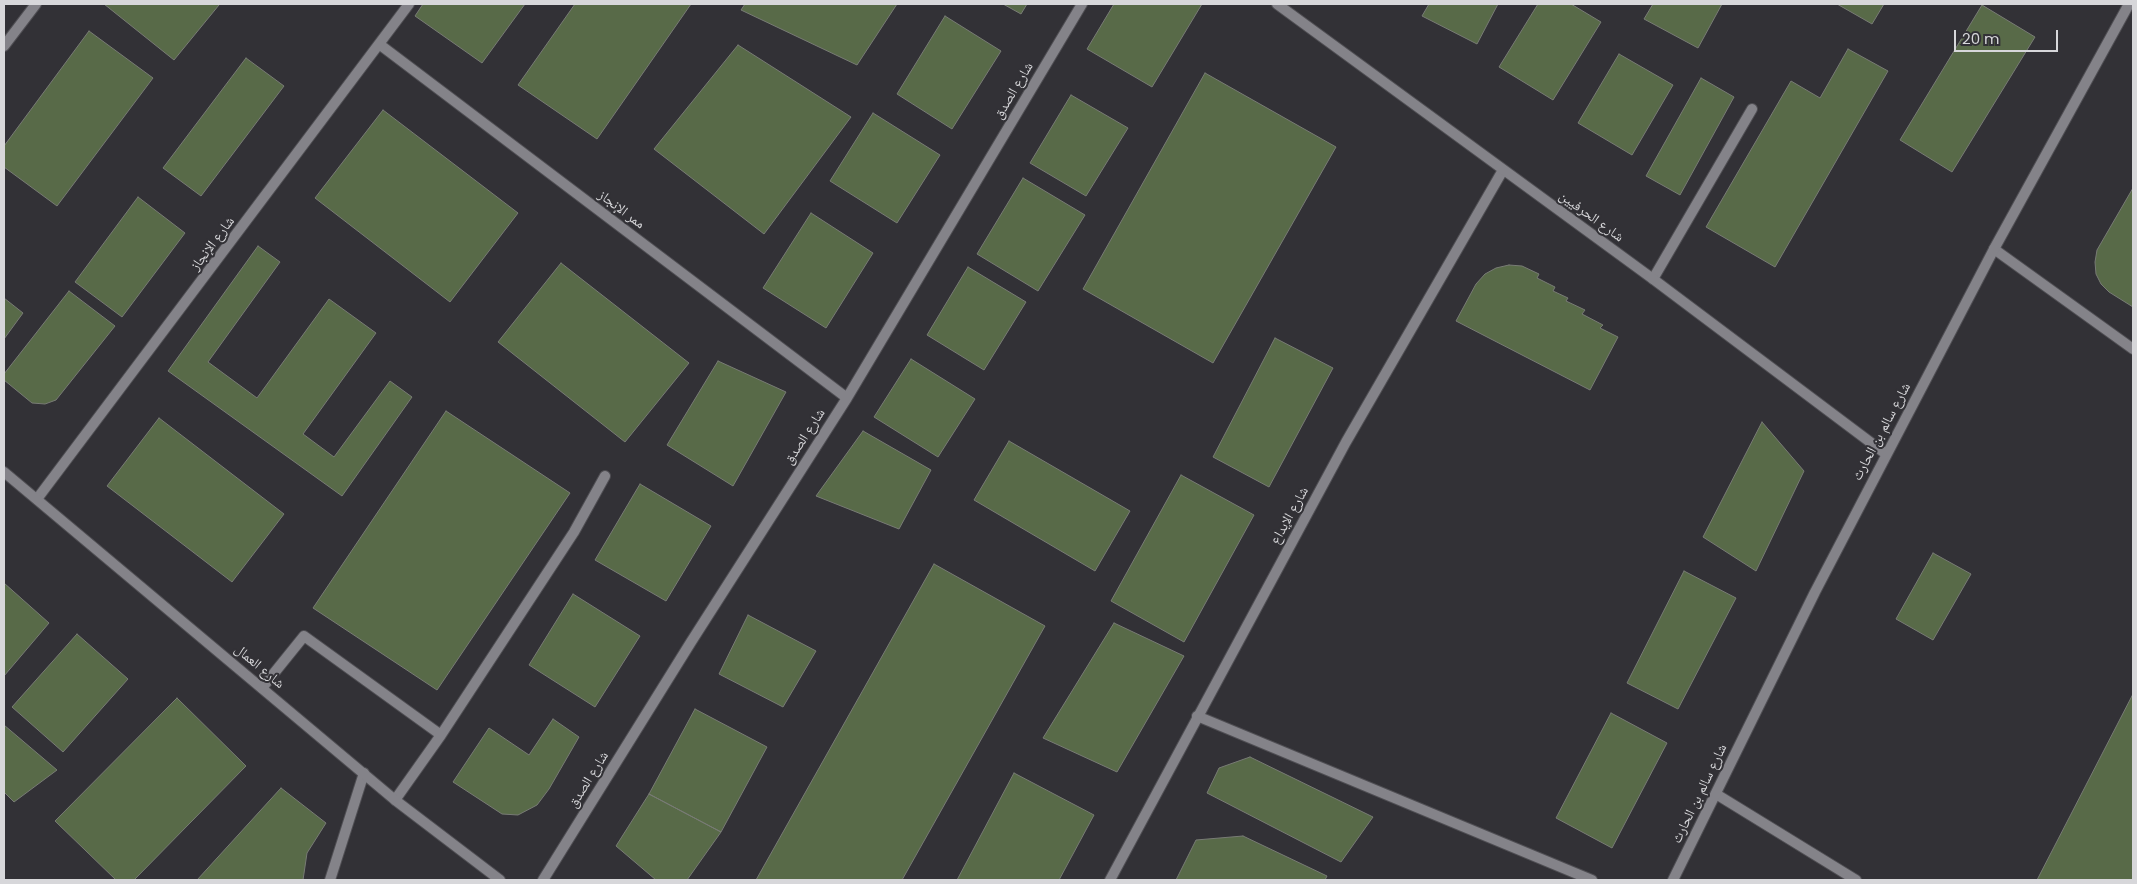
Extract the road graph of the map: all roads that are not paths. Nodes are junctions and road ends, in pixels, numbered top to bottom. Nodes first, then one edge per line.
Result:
1 (36, 4) edge
2 (409, 4) edge
3 (1082, 4) edge
4 (1278, 4) edge
5 (2129, 4) edge
6 (379, 44) junction
7 (4, 46) edge
8 (1752, 109) dead end
9 (1504, 170) junction
10 (1994, 249) junction
11 (1653, 279) junction
12 (2133, 349) edge
13 (847, 398) junction
14 (1886, 454) junction
15 (4, 474) edge
16 (605, 476) dead end
17 (37, 499) junction
18 (262, 688) junction
19 (1197, 716) junction
20 (441, 736) junction
21 (364, 773) junction
22 (1716, 794) junction
23 (395, 800) junction
24 (330, 880) edge
25 (500, 880) edge
26 (543, 880) edge
27 (1110, 880) edge
28 (1592, 880) edge
29 (1672, 880) edge
30 (1856, 880) edge

1 - 7 street
2 - 6 street, شارع الإنجاز
3 - 13 street, شارع الصدق
4 - 9 street, شارع الحرفيين
5 - 10 street, شارع سالم بن الحارث
6 - 13 street, ممر الإنجاز
6 - 17 street, شارع الإنجاز
8 - 11 street
9 - 11 street, شارع الحرفيين
9 - 19 street, شارع الإبداع
10 - 12 street
10 - 14 street, شارع سالم بن الحارث
11 - 14 street, شارع الحرفيين
13 - 26 street, شارع الصدق
14 - 22 street, شارع سالم بن الحارث
15 - 17 street, شارع العمال
16 - 20 street
17 - 18 street, شارع العمال
18 - 20 street
18 - 21 street, شارع العمال
19 - 27 street, شارع الإبداع
19 - 28 street
20 - 23 street
21 - 23 street, شارع العمال
21 - 24 street
22 - 29 street, شارع سالم بن الحارث
22 - 30 street
23 - 25 street, شارع العمال

